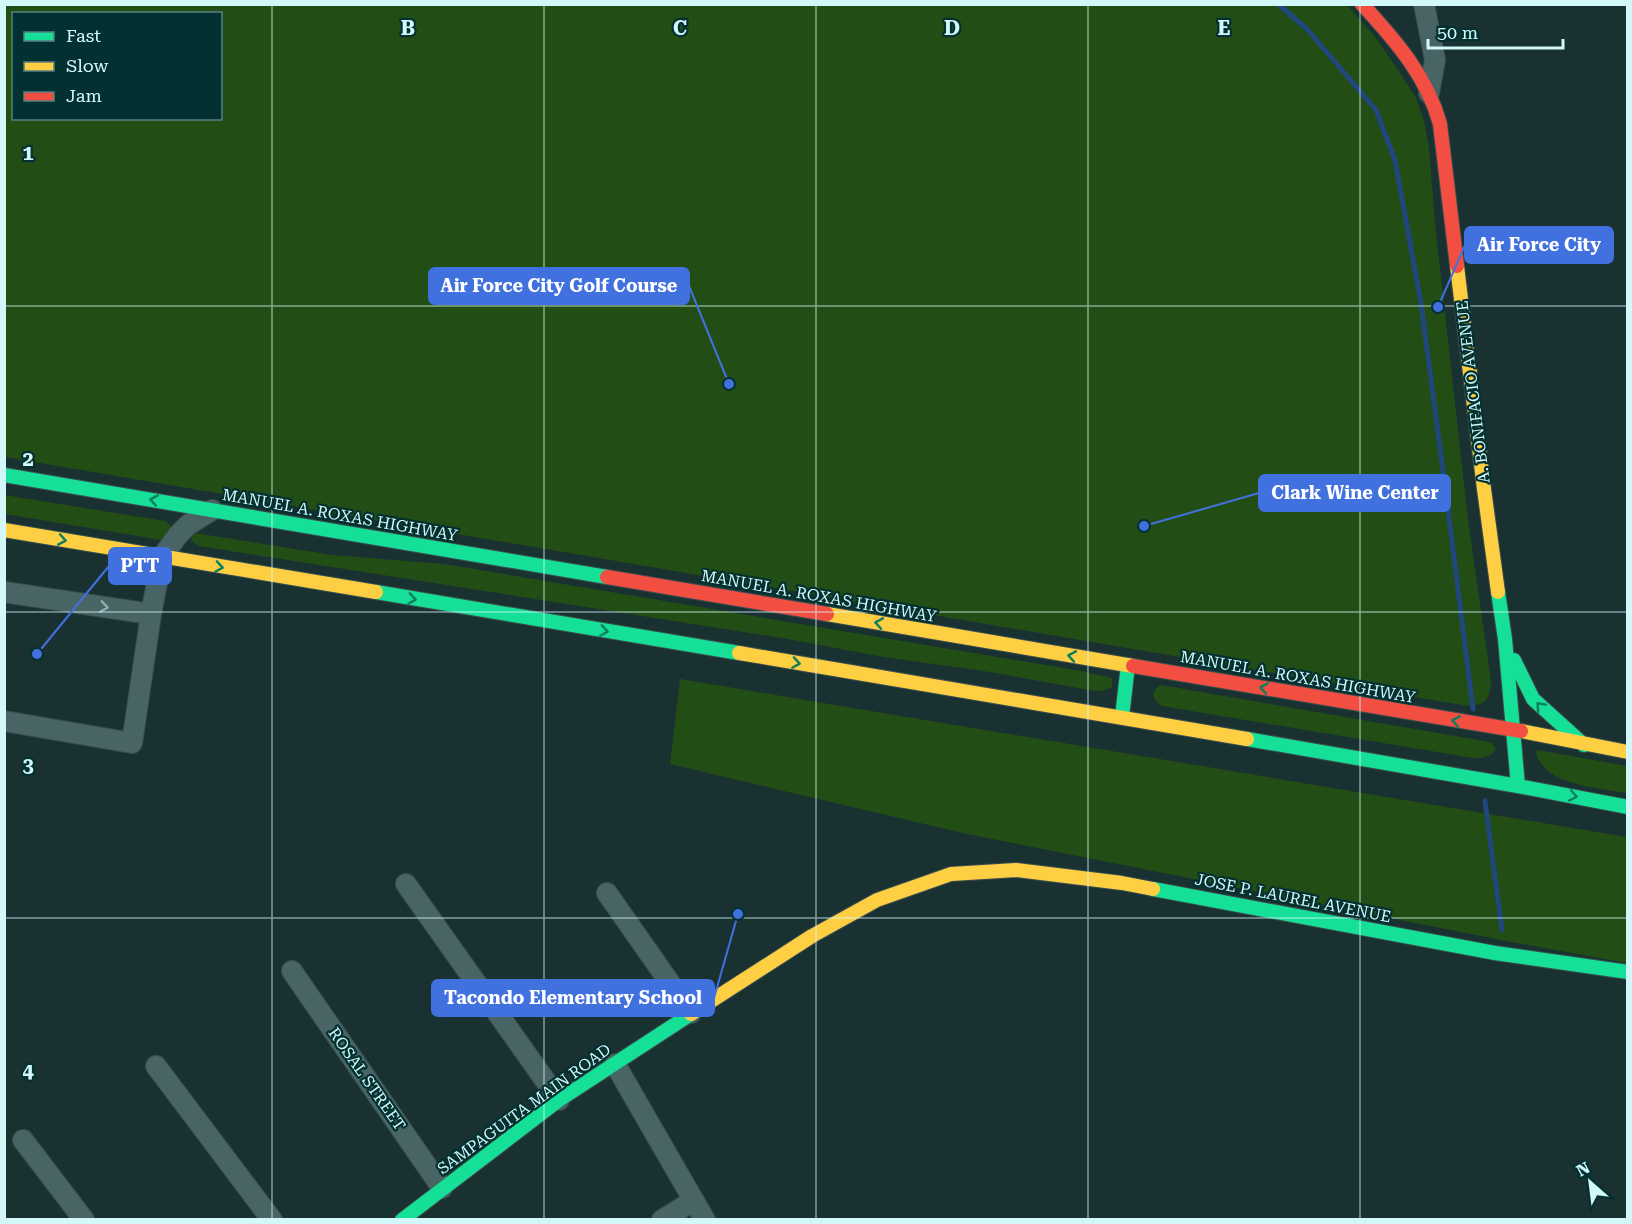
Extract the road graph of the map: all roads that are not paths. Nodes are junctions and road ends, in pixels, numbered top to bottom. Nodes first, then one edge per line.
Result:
1 (1362, 4) edge
2 (1424, 4) edge
3 (1429, 93) junction
4 (4, 475) edge
5 (212, 510) junction
6 (4, 530) edge
7 (162, 557) junction
8 (4, 592) edge
9 (151, 614) junction
10 (1505, 639) junction
11 (1128, 666) junction
12 (1122, 717) junction
13 (4, 722) edge
14 (1514, 730) junction
15 (1584, 745) junction
16 (1628, 752) edge
17 (1518, 786) junction
18 (1628, 807) edge
19 (951, 874) joint
20 (406, 884) dead end
21 (608, 893) dead end
22 (291, 970) dead end
23 (1628, 972) edge
24 (691, 1013) junction
25 (615, 1064) junction
26 (156, 1066) dead end
27 (559, 1100) junction
28 (23, 1140) dead end
29 (442, 1188) junction
30 (693, 1201) junction
31 (84, 1220) edge
32 (272, 1220) edge
33 (402, 1220) edge
34 (662, 1220) edge
35 (705, 1220) edge

1 - 3 main road, A. BONIFACIO AVENUE
2 - 3 street
3 - 10 main road, A. BONIFACIO AVENUE
5 -> 4 main road, MANUEL A. ROXAS HIGHWAY
5 - 7 street
11 -> 5 main road, MANUEL A. ROXAS HIGHWAY
6 -> 7 main road
7 - 9 street
7 -> 12 main road
8 -> 9 street
9 - 13 street
10 - 14 main road, A. BONIFACIO AVENUE
15 -> 10 main road, A. BONIFACIO AVENUE
11 - 12 main road
14 -> 11 main road, MANUEL A. ROXAS HIGHWAY
12 - 17 main road
14 - 15 main road, MANUEL A. ROXAS HIGHWAY
14 - 17 main road, A. BONIFACIO AVENUE
15 - 16 main road, MANUEL A. ROXAS HIGHWAY
17 -> 18 main road
19 - 23 main road, JOSE P. LAUREL AVENUE
19 - 24 main road, SAMPAGUITA MAIN ROAD
20 - 27 street
21 - 24 street
22 - 29 street, ROSAL STREET
24 - 25 main road, SAMPAGUITA MAIN ROAD
25 - 27 main road, SAMPAGUITA MAIN ROAD
25 - 30 street
26 - 32 street
27 - 29 main road, SAMPAGUITA MAIN ROAD
28 - 31 street
29 - 33 main road, SAMPAGUITA MAIN ROAD
30 - 34 street
30 - 35 street

